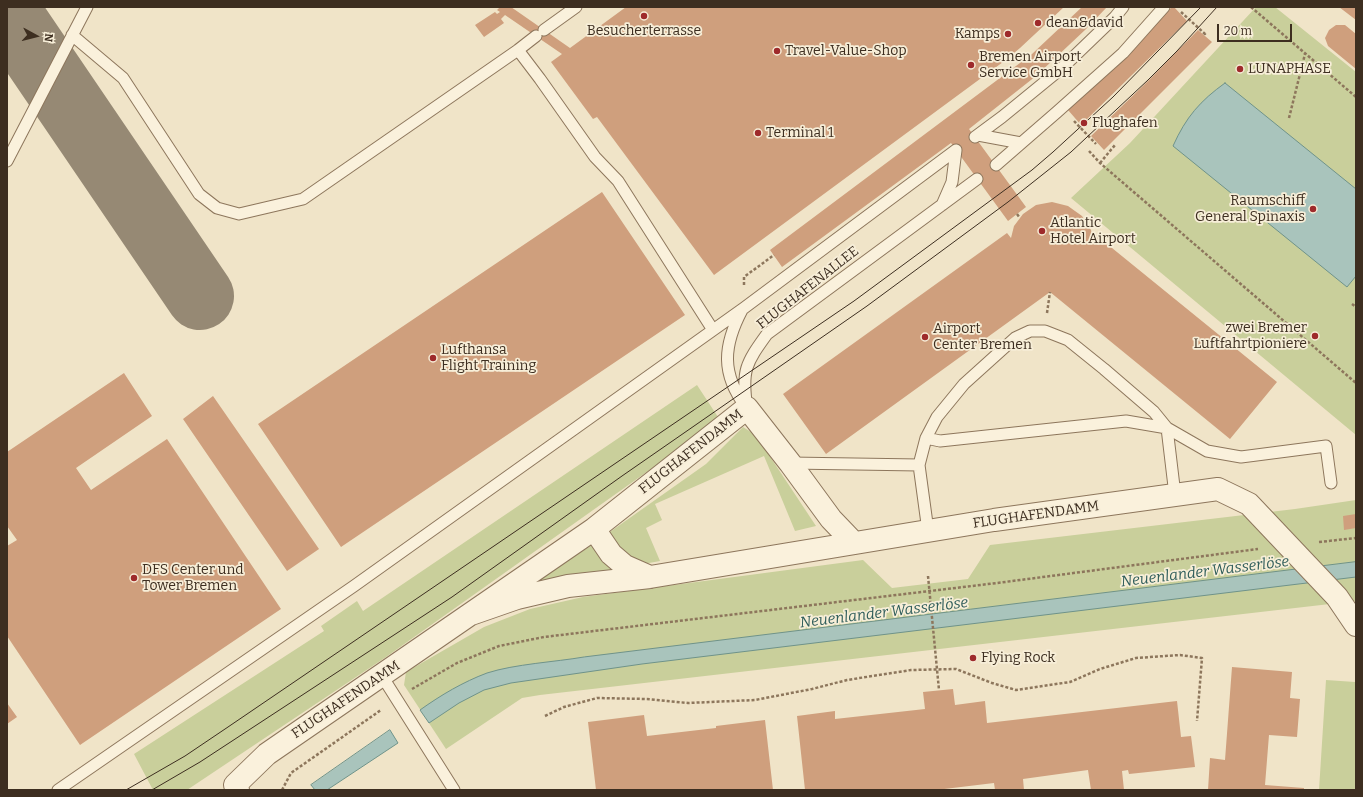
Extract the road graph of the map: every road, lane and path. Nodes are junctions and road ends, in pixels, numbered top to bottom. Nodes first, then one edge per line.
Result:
1 (87, 7) edge
2 (576, 7) edge
3 (1123, 7) edge
4 (1164, 7) edge
5 (1251, 7) edge
6 (1180, 12) dead end
7 (1206, 34) dead end
8 (72, 35) junction
9 (518, 50) junction
10 (1305, 54) junction
11 (1356, 97) edge
12 (1072, 118) dead end
13 (1290, 118) dead end
14 (1021, 143) junction
15 (1096, 144) dead end
16 (1115, 145) dead end
17 (1089, 152) dead end
18 (7, 161) edge
19 (1100, 163) junction
20 (996, 164) dead end
21 (977, 179) dead end
22 (942, 206) junction
23 (1017, 214) dead end
24 (1020, 218) dead end
25 (1352, 304) dead end
26 (1356, 307) edge
27 (744, 308) junction
28 (713, 330) junction
29 (1356, 383) edge
30 (747, 408) junction
31 (1167, 428) junction
32 (926, 438) junction
33 (790, 463) junction
34 (919, 465) junction
35 (1331, 483) dead end
36 (1175, 495) junction
37 (594, 529) junction
38 (928, 531) junction
39 (1356, 538) edge
40 (854, 543) junction
41 (1288, 545) junction
42 (928, 576) dead end
43 (650, 577) junction
44 (930, 591) junction
45 (471, 614) junction
46 (1356, 625) edge
47 (937, 670) junction
48 (382, 676) junction
49 (939, 690) dead end
50 (396, 699) junction
51 (545, 716) dead end
52 (1197, 721) dead end
53 (232, 788) edge
54 (58, 790) edge
55 (282, 790) edge
56 (454, 790) edge

1 - 8 lane
2 - 9 lane
3 - 14 lane
4 - 14 lane
5 - 10 path
6 - 7 path
8 - 9 lane
8 - 18 lane
9 - 28 lane
10 - 11 path
10 - 13 path
12 - 15 path
14 - 20 lane
16 - 19 path
17 - 19 path
19 - 29 path
21 - 22 lane, FLUGHAFENALLEE
22 - 27 lane, FLUGHAFENALLEE
22 - 30 lane, FLUGHAFENALLEE
23 - 24 path
25 - 26 path
27 - 28 lane
27 - 30 lane, FLUGHAFENALLEE
28 - 54 lane
30 - 33 street, FLUGHAFENDAMM
30 - 37 street, FLUGHAFENDAMM
31 - 32 lane
31 - 32 lane
31 - 35 lane
31 - 36 lane
32 - 34 lane
33 - 34 lane
33 - 40 street, FLUGHAFENDAMM
34 - 38 lane
36 - 38 street, FLUGHAFENDAMM
36 - 41 street, FLUGHAFENDAMM
37 - 43 street
37 - 45 street, FLUGHAFENDAMM
38 - 40 street, FLUGHAFENDAMM
39 - 41 path
40 - 43 street, FLUGHAFENDAMM
41 - 44 path
41 - 46 street
42 - 44 path
43 - 45 street, FLUGHAFENDAMM
44 - 47 path
44 - 50 path
45 - 48 street, FLUGHAFENDAMM
47 - 49 path
47 - 51 path
47 - 52 path
48 - 50 lane
48 - 53 street, FLUGHAFENDAMM
50 - 55 path
50 - 56 lane

